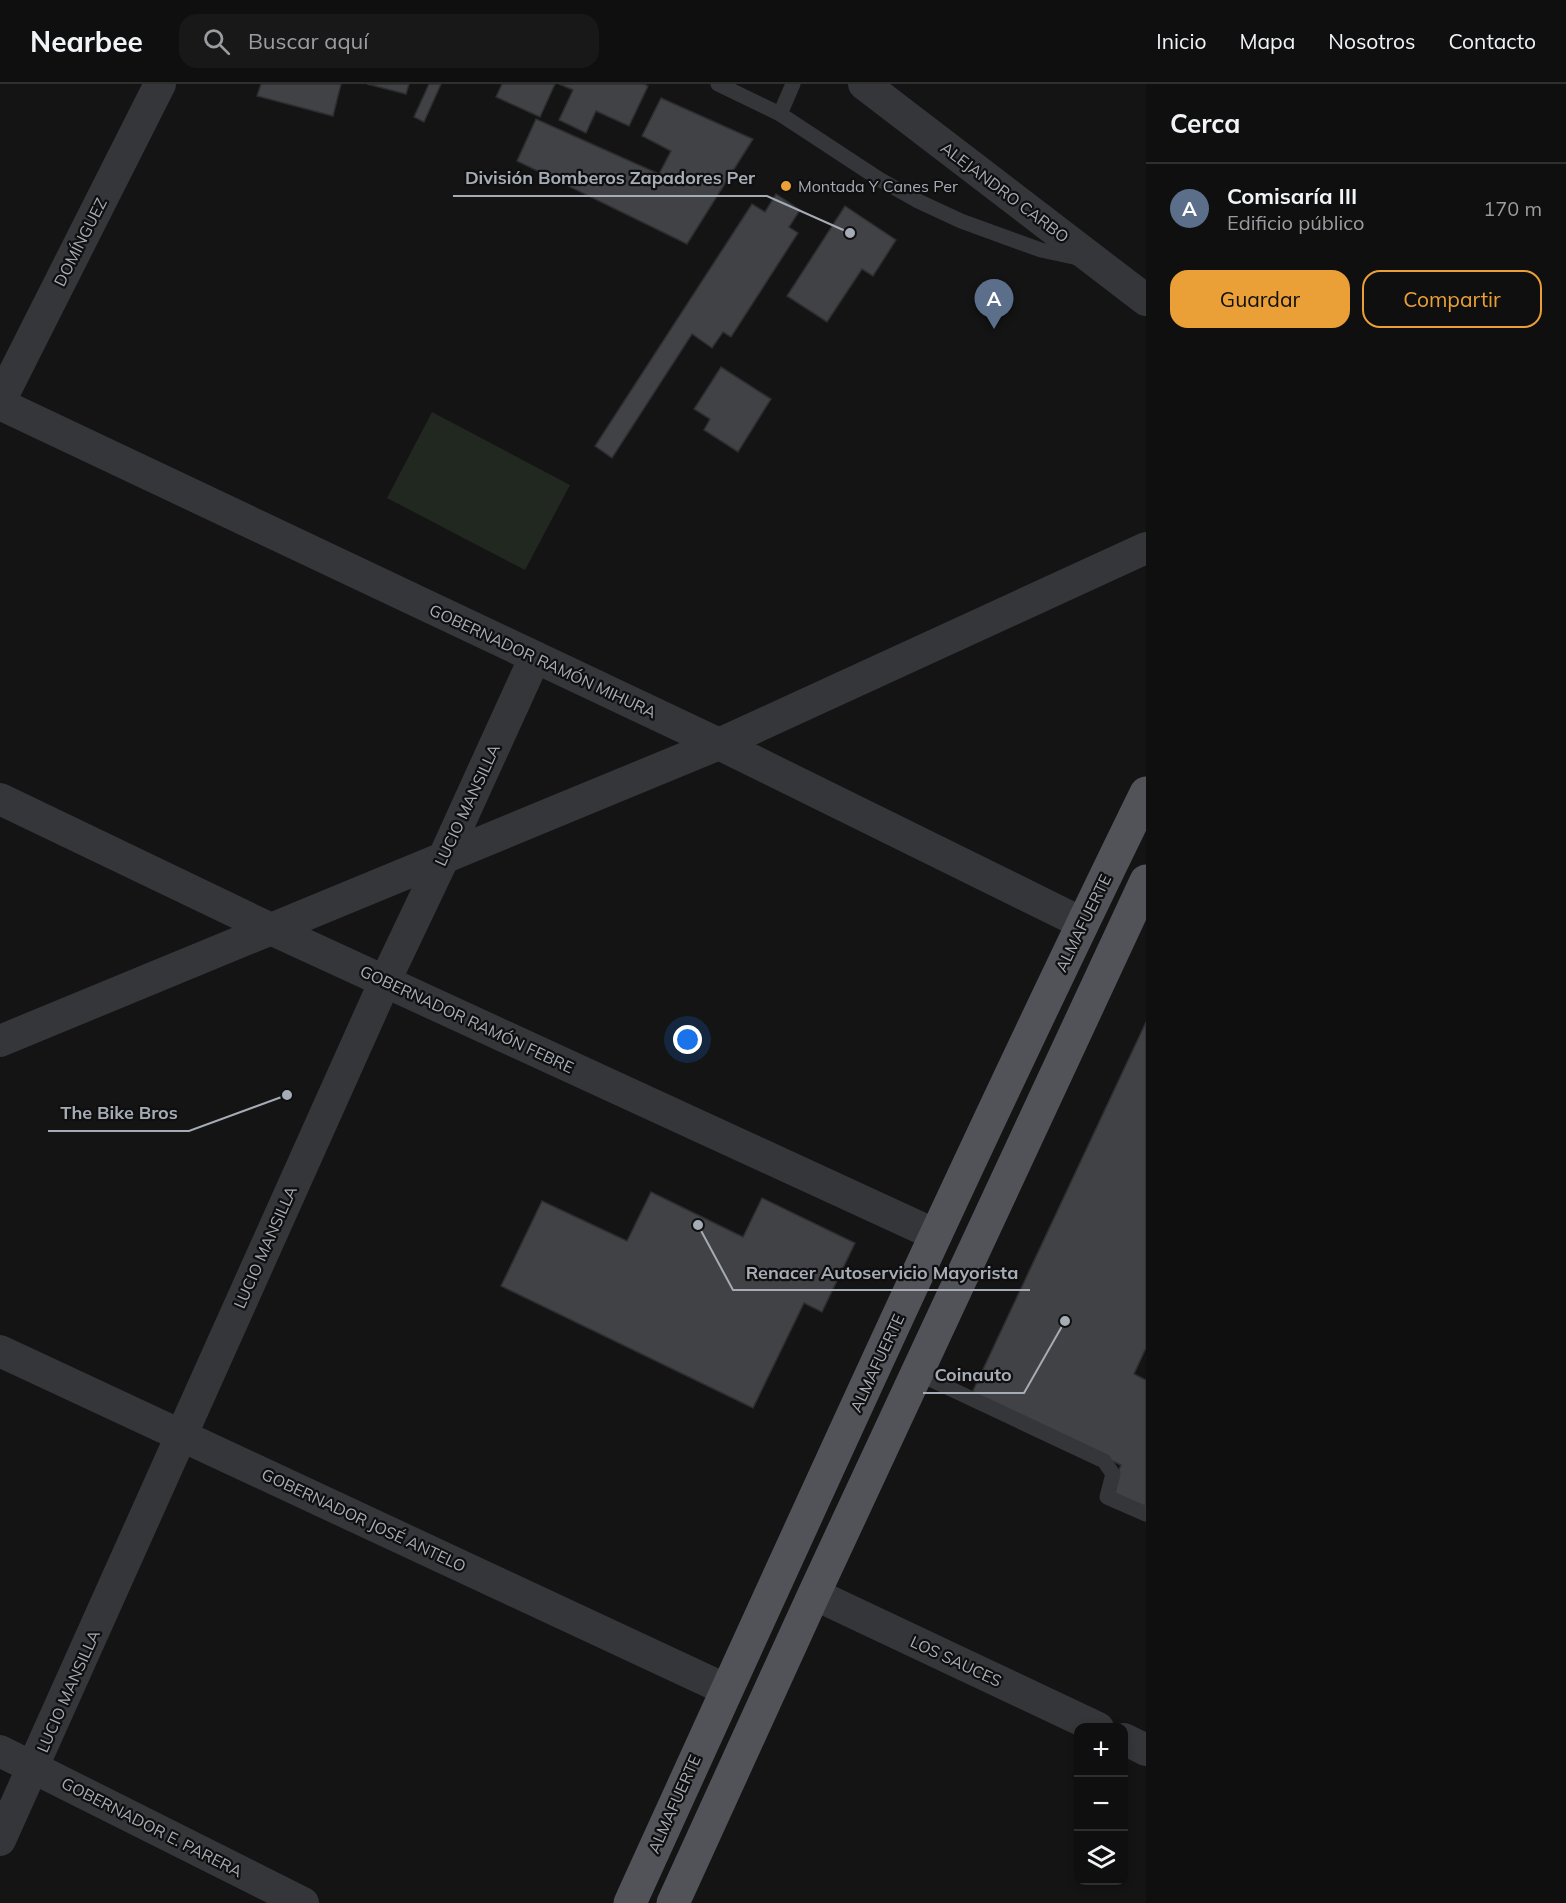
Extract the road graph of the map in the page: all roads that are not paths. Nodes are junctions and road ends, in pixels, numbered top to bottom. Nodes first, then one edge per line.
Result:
1 (160, 84) edge
2 (718, 84) edge
3 (793, 84) edge
4 (864, 84) edge
5 (780, 114) junction
6 (1096, 261) junction
7 (1146, 300) edge
8 (0, 403) edge
9 (1146, 548) edge
10 (535, 657) junction
11 (719, 744) junction
12 (1146, 793) edge
13 (0, 799) edge
14 (443, 859) junction
15 (1146, 881) edge
16 (1082, 923) junction
17 (273, 930) junction
18 (385, 981) junction
19 (0, 1041) edge
20 (936, 1235) junction
21 (0, 1352) edge
22 (917, 1372) junction
23 (181, 1435) junction
24 (1146, 1514) edge
25 (814, 1594) junction
26 (727, 1690) junction
27 (1087, 1723) edge
28 (1128, 1741) edge
29 (1146, 1750) edge
30 (0, 1751) edge
31 (34, 1767) junction
32 (0, 1840) edge
33 (303, 1903) edge
34 (630, 1903) edge
35 (674, 1903) edge

1 - 8 street, DOMÍNGUEZ
2 - 5 lane
3 - 5 lane
4 - 6 street, ALEJANDRO CARBO
5 - 6 lane
6 - 7 street, ALEJANDRO CARBO
8 - 10 street, GOBERNADOR RAMÓN MIHURA
9 - 11 street
10 - 11 street, GOBERNADOR RAMÓN MIHURA
10 - 14 street, LUCIO MANSILLA
11 - 14 street
11 - 16 street, GOBERNADOR RAMÓN MIHURA
12 - 16 main road, ALMAFUERTE
13 - 17 street, GOBERNADOR RAMÓN FEBRE
14 - 17 street
14 - 18 street, LUCIO MANSILLA
15 - 22 main road
16 - 20 main road, ALMAFUERTE
17 - 18 street, GOBERNADOR RAMÓN FEBRE
17 - 19 street
18 - 20 street, GOBERNADOR RAMÓN FEBRE
18 - 23 street, LUCIO MANSILLA
20 - 26 main road, ALMAFUERTE
21 - 23 street, GOBERNADOR JOSÉ ANTELO
22 - 24 lane
22 - 25 main road
23 - 26 street, GOBERNADOR JOSÉ ANTELO
23 - 31 street, LUCIO MANSILLA
25 - 27 street, LOS SAUCES
25 - 35 main road
26 - 34 main road, ALMAFUERTE
28 - 29 street
30 - 31 street, GOBERNADOR E. PARERA
31 - 32 street, LUCIO MANSILLA
31 - 33 street, GOBERNADOR E. PARERA

